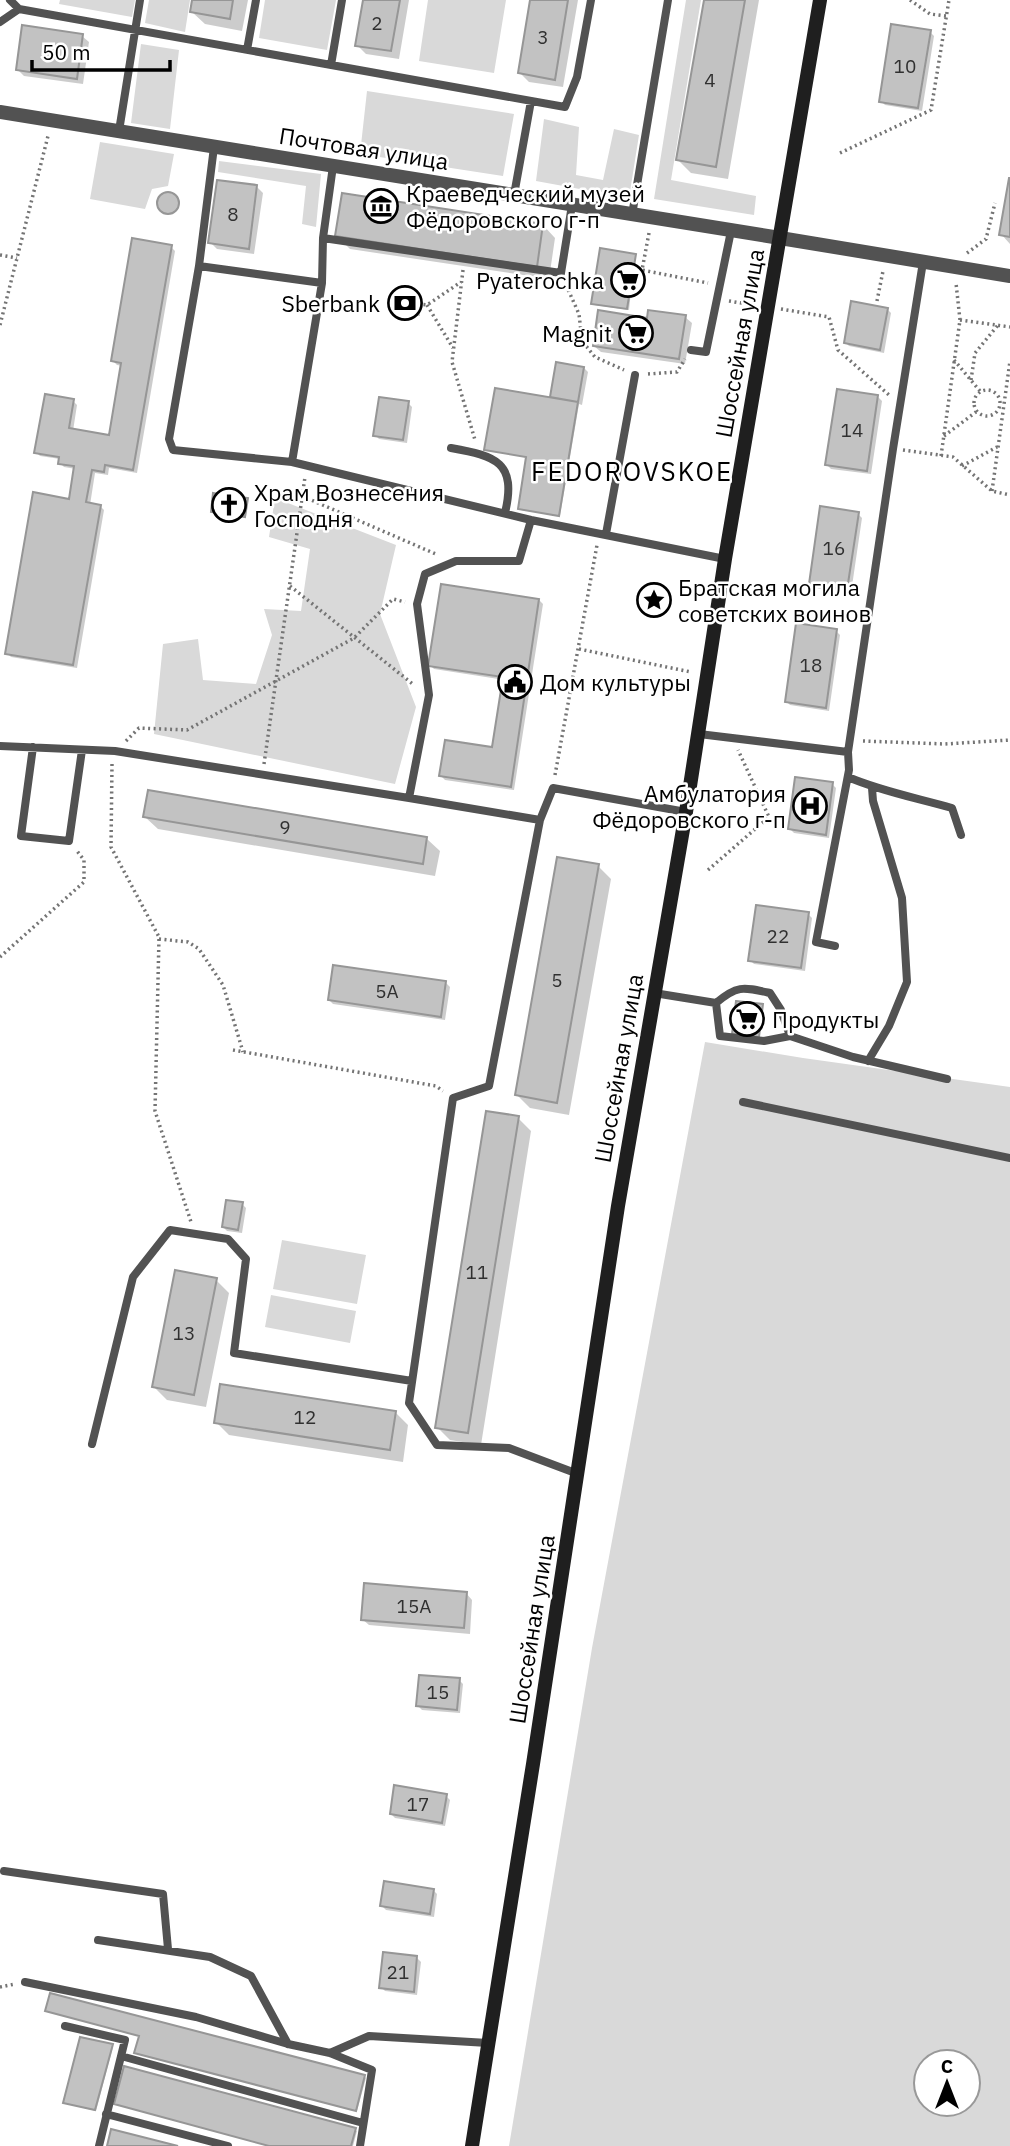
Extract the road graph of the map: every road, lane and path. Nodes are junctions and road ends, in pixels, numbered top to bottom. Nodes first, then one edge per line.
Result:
1 (10, 0) edge
2 (139, 0) edge
3 (256, 0) edge
4 (342, 0) edge
5 (591, 0) edge
6 (668, 0) edge
7 (820, 0) edge
8 (910, 0) edge
9 (949, 0) edge
10 (19, 9) junction
11 (946, 16) junction
12 (0, 22) edge
13 (135, 30) junction
14 (247, 50) junction
15 (331, 65) junction
16 (531, 101) junction
17 (0, 112) edge
18 (51, 120) junction
19 (119, 131) junction
20 (214, 147) junction
21 (840, 153) dead end
22 (333, 166) junction
23 (514, 195) junction
24 (995, 203) dead end
25 (572, 205) junction
26 (632, 215) junction
27 (652, 218) junction
28 (731, 231) junction
29 (323, 238) junction
30 (780, 238) junction
31 (0, 255) edge
32 (17, 258) junction
33 (464, 259) junction
34 (923, 262) junction
35 (199, 266) junction
36 (883, 269) dead end
37 (561, 273) junction
38 (960, 275) junction
39 (1010, 276) edge
40 (461, 282) junction
41 (322, 283) junction
42 (720, 285) junction
43 (877, 301) dead end
44 (418, 304) dead end
45 (427, 305) junction
46 (829, 317) dead end
47 (960, 320) junction
48 (0, 325) edge
49 (998, 325) junction
50 (1010, 327) edge
51 (454, 349) junction
52 (691, 350) joint
53 (954, 360) junction
54 (1010, 361) edge
55 (635, 375) junction
56 (971, 380) junction
57 (980, 391) junction
58 (900, 404) junction
59 (1002, 406) junction
60 (977, 412) junction
61 (944, 436) junction
62 (998, 446) junction
63 (451, 448) dead end
64 (893, 449) junction
65 (479, 453) junction
66 (941, 456) junction
67 (292, 463) junction
68 (307, 465) junction
69 (962, 466) junction
70 (992, 491) junction
71 (1010, 495) edge
72 (302, 496) junction
73 (505, 513) junction
74 (531, 520) junction
75 (603, 534) junction
76 (725, 559) junction
77 (456, 561) junction
78 (290, 586) junction
79 (417, 604) junction
80 (354, 638) junction
81 (579, 649) junction
82 (707, 675) junction
83 (276, 681) junction
84 (429, 695) junction
85 (699, 734) junction
86 (733, 739) junction
87 (1010, 740) edge
88 (850, 741) junction
89 (0, 746) edge
90 (33, 747) junction
91 (82, 750) junction
92 (114, 751) junction
93 (848, 752) junction
94 (263, 775) junction
95 (848, 777) junction
96 (553, 788) junction
97 (872, 788) junction
98 (409, 798) junction
99 (686, 811) junction
100 (540, 820) junction
101 (961, 835) dead end
102 (69, 841) junction
103 (708, 870) dead end
104 (159, 939) junction
105 (835, 946) dead end
106 (0, 957) edge
107 (654, 993) junction
108 (716, 1003) junction
109 (790, 1036) junction
110 (233, 1050) dead end
111 (243, 1052) junction
112 (867, 1061) junction
113 (947, 1079) dead end
114 (453, 1097) junction
115 (743, 1102) dead end
116 (1010, 1158) edge
117 (195, 1234) junction
118 (412, 1381) junction
119 (92, 1444) dead end
120 (578, 1474) junction
121 (4, 1871) dead end
122 (97, 1940) dead end
123 (168, 1949) junction
124 (25, 1982) dead end
125 (65, 2026) dead end
126 (488, 2043) junction
127 (288, 2044) junction
128 (330, 2053) junction
129 (121, 2056) junction
130 (106, 2113) junction
131 (363, 2123) junction
132 (99, 2146) edge
133 (228, 2146) edge
134 (360, 2146) edge
135 (472, 2146) edge

1 - 10 lane
2 - 13 lane
3 - 14 lane
4 - 15 lane
5 - 16 lane
6 - 26 lane
7 - 30 main road, Шоссейная улица
8 - 11 path
9 - 11 path
10 - 12 lane
10 - 13 lane
11 - 21 path
13 - 14 lane
13 - 19 lane
14 - 15 lane
15 - 16 lane
16 - 23 lane
17 - 18 street, Почтовая улица
18 - 19 street, Почтовая улица
18 - 32 path
19 - 20 street, Почтовая улица
20 - 22 street, Почтовая улица
20 - 35 lane
22 - 23 street, Почтовая улица
22 - 29 lane
23 - 25 street, Почтовая улица
24 - 38 path
25 - 26 street, Почтовая улица
25 - 37 lane
26 - 27 street, Почтовая улица
27 - 28 street, Почтовая улица
27 - 42 path
28 - 30 street, Почтовая улица
28 - 42 lane
29 - 33 lane
29 - 41 lane
30 - 34 street, Почтовая улица
30 - 76 main road, Шоссейная улица
31 - 32 path
32 - 48 path
33 - 37 lane
33 - 40 path
34 - 38 street, Почтовая улица
34 - 58 lane
35 - 41 lane
35 - 67 lane
36 - 43 path
37 - 55 path
38 - 39 street, Почтовая улица
38 - 47 path
40 - 45 path
40 - 51 path
41 - 67 lane
42 - 52 lane
44 - 45 path
45 - 51 path
46 - 58 path
47 - 49 path
47 - 53 path
49 - 50 path
49 - 56 path
51 - 65 path
52 - 55 path
53 - 56 path
53 - 61 path
54 - 59 path
55 - 75 lane
56 - 57 path
57 - 59 path
57 - 60 path
58 - 64 lane
59 - 60 path
59 - 62 path
60 - 61 path
61 - 66 path
62 - 69 path
62 - 70 path
63 - 65 lane
64 - 66 path
64 - 88 lane
65 - 73 lane
66 - 69 path
67 - 68 lane
68 - 72 path
68 - 73 lane
69 - 70 path
70 - 71 path
72 - 77 path
72 - 78 path
73 - 74 lane
74 - 75 lane
74 - 77 lane
75 - 76 lane
75 - 81 path
76 - 82 main road, Шоссейная улица
77 - 79 lane
78 - 80 path
78 - 83 path
79 - 80 path
79 - 84 lane
80 - 83 path
80 - 84 path
81 - 82 path
81 - 96 path
82 - 85 main road, Шоссейная улица
83 - 92 path
83 - 94 path
84 - 98 lane
85 - 86 lane
85 - 99 main road, Шоссейная улица
86 - 93 lane
86 - 103 path
87 - 88 path
88 - 93 lane
89 - 90 lane
90 - 91 lane
90 - 102 lane
91 - 92 lane
91 - 102 lane
92 - 94 lane
92 - 104 path
93 - 95 lane
94 - 98 lane
95 - 97 lane
95 - 105 lane
96 - 99 lane
96 - 100 lane
97 - 101 lane
97 - 112 lane
98 - 100 lane
99 - 107 main road, Шоссейная улица
100 - 114 lane
102 - 106 path
104 - 111 path
104 - 117 path
107 - 108 lane
107 - 120 main road, Шоссейная улица
108 - 109 lane
108 - 109 lane
109 - 112 lane
110 - 111 path
111 - 114 path
112 - 113 lane
114 - 118 lane
115 - 116 lane
117 - 118 lane
117 - 119 lane
118 - 120 lane
120 - 126 main road, Шоссейная улица
121 - 123 lane
122 - 123 lane
123 - 127 lane
124 - 127 lane
125 - 129 lane
126 - 128 lane
126 - 135 main road, Шоссейная улица
127 - 128 lane
128 - 131 lane
129 - 130 lane
129 - 131 lane
130 - 132 lane
130 - 133 lane
131 - 134 lane

